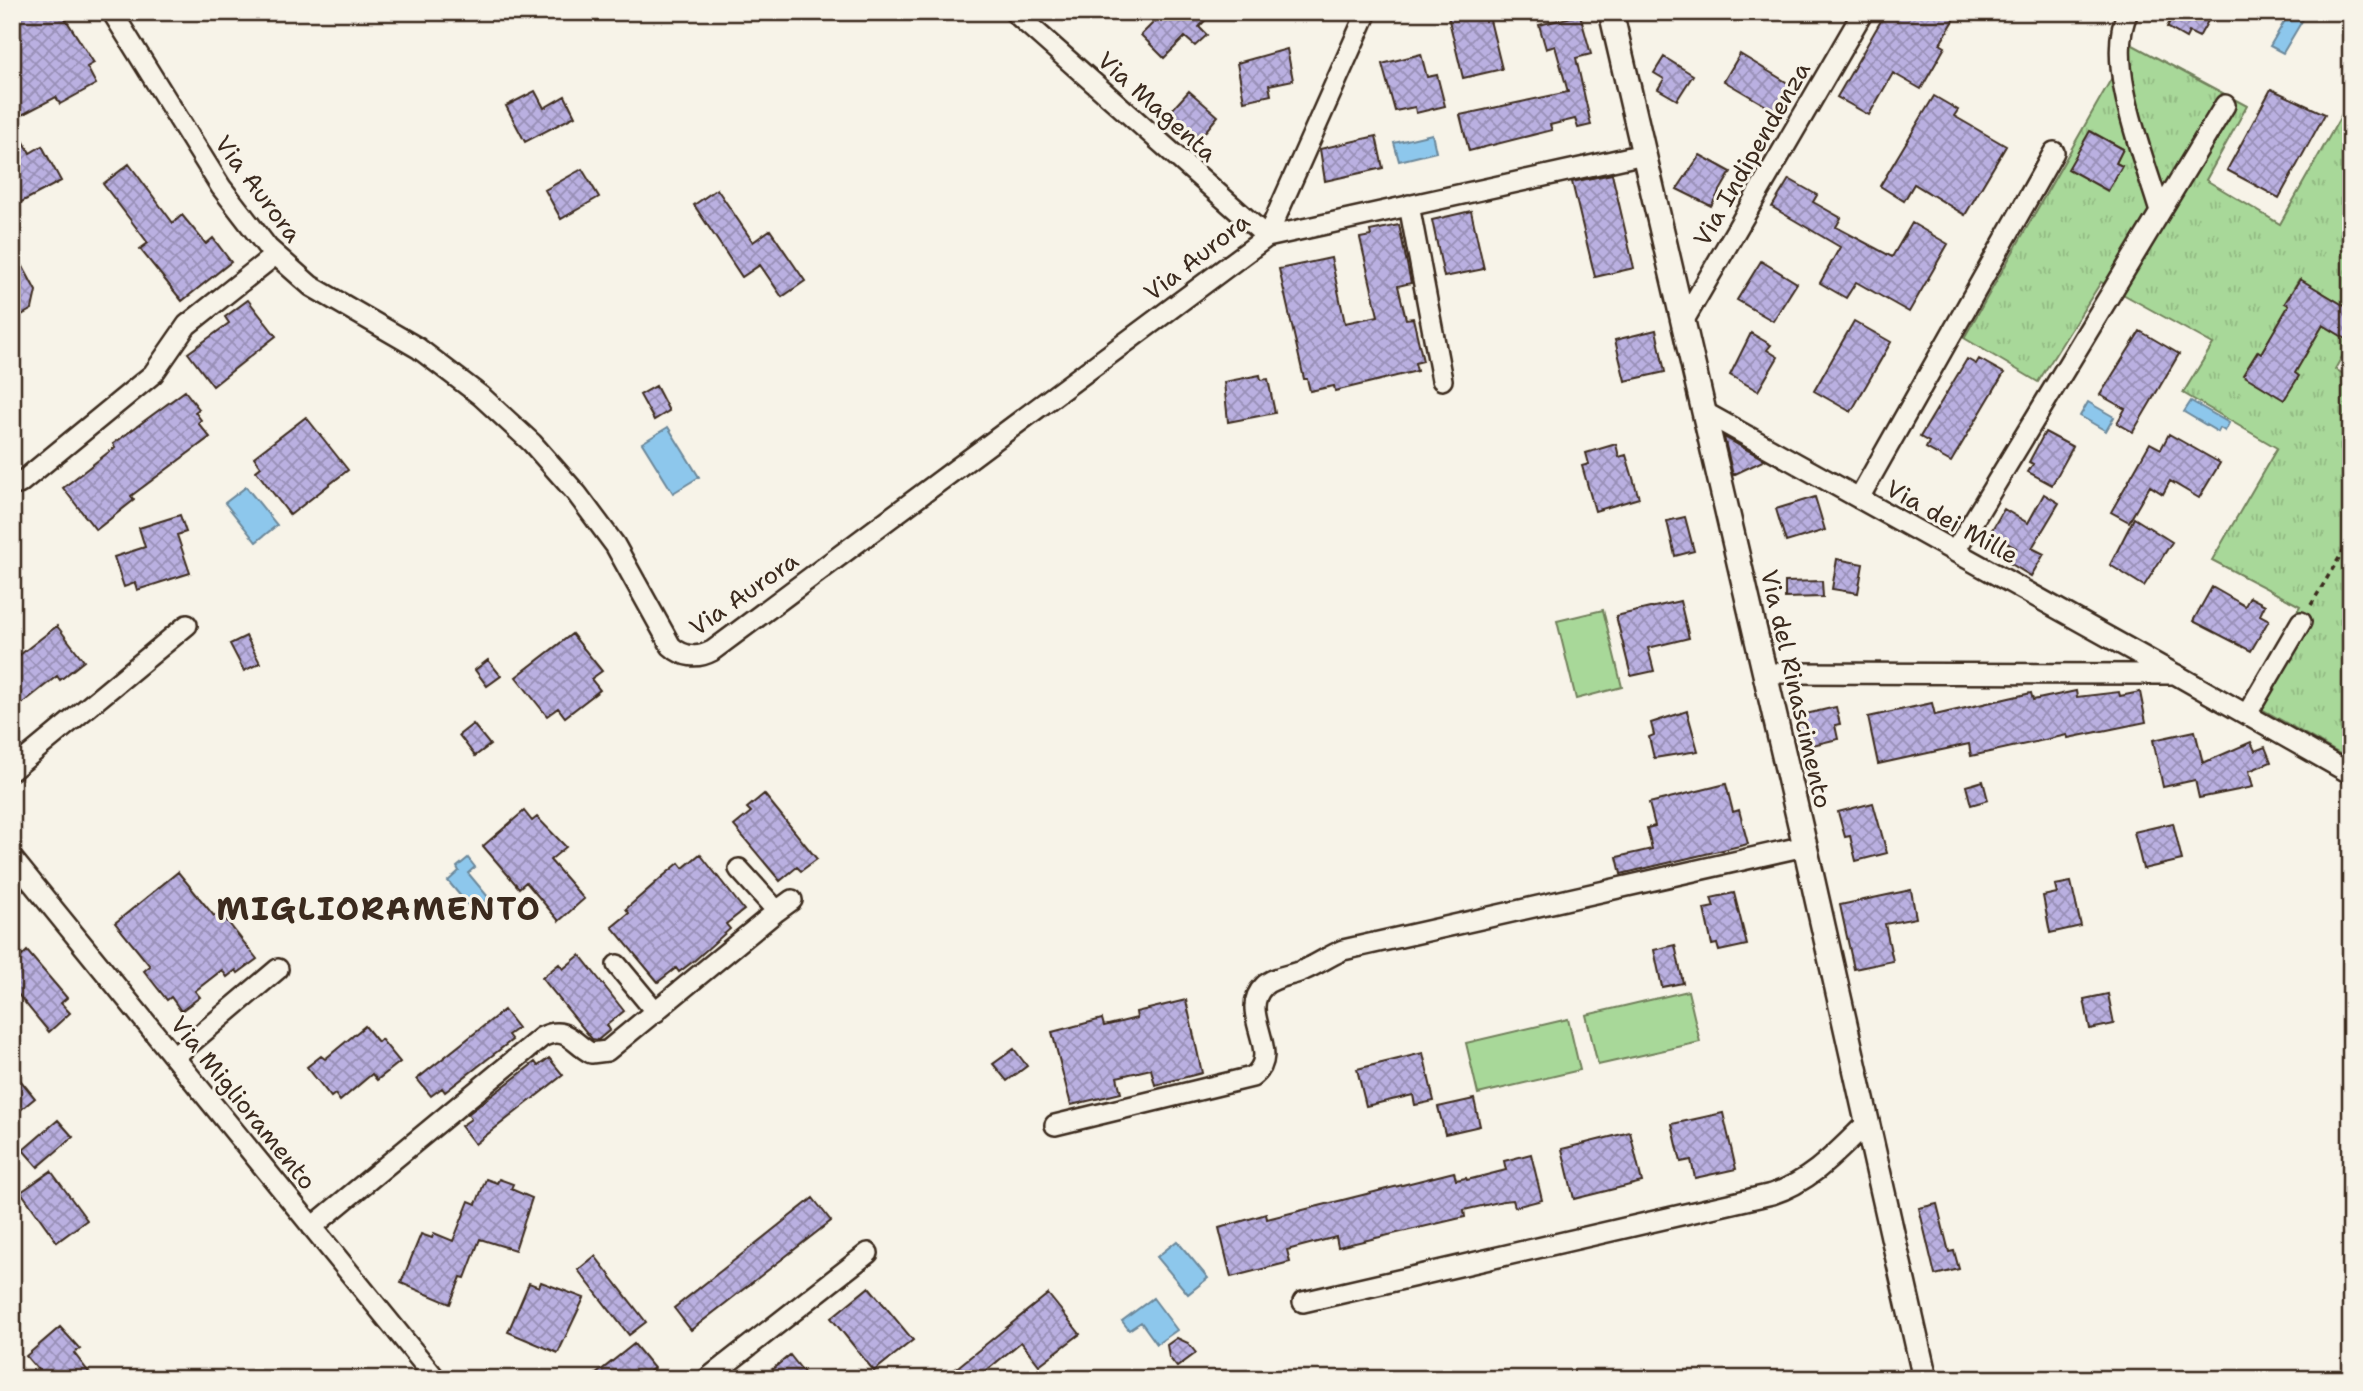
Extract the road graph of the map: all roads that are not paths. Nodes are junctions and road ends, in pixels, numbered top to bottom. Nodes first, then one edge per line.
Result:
1 (112, 12) edge
2 (1014, 12) edge
3 (1367, 12) edge
4 (1611, 12) edge
5 (1863, 12) edge
6 (2128, 12) edge
7 (2225, 105) dead end
8 (2054, 152) dead end
9 (1644, 153) junction
10 (1409, 205) junction
11 (2160, 212) junction
12 (1268, 237) junction
13 (275, 255) junction
14 (1684, 320) junction
15 (1442, 380) dead end
16 (1706, 413) junction
17 (19, 484) dead end
18 (1859, 498) junction
19 (1955, 551) junction
20 (2301, 622) road end
21 (187, 625) dead end
22 (1765, 673) junction
23 (2175, 674) junction
24 (2247, 714) junction
25 (12, 770) edge
26 (2351, 774) edge
27 (1805, 846) junction
28 (12, 858) edge
29 (740, 869) dead end
30 (617, 965) dead end
31 (278, 969) dead end
32 (656, 1013) junction
33 (174, 1057) junction
34 (1868, 1122) junction
35 (1055, 1125) dead end
36 (312, 1227) junction
37 (867, 1253) dead end
38 (1303, 1302) dead end
39 (436, 1379) edge
40 (707, 1379) edge
41 (1925, 1379) edge

1 - 13 street, Via Aurora
2 - 12 street, Via Magenta
3 - 12 street, Via Aurora
4 - 9 street, Via del Rinascimento
5 - 14 street, Via Indipendenza
6 - 11 street
7 - 11 street
8 - 18 street
9 - 10 street
9 - 14 street, Via del Rinascimento
10 - 12 street
10 - 15 street
11 - 19 street
12 - 13 street, Via Aurora
13 - 17 street
14 - 16 street, Via del Rinascimento
16 - 18 street, Via dei Mille
16 - 22 street, Via del Rinascimento
18 - 19 street, Via dei Mille
19 - 23 street, Via dei Mille
20 - 24 street
21 - 25 street
22 - 23 street, Via dei Mille
22 - 27 street, Via del Rinascimento
23 - 24 street, Via dei Mille
24 - 26 street, Via dei Mille
27 - 34 street, Via del Rinascimento
27 - 35 street
28 - 33 street, Via Miglioramento
29 - 32 street
30 - 32 street
31 - 33 street
32 - 36 street
33 - 36 street, Via Miglioramento
34 - 38 street
34 - 41 street, Via del Rinascimento
36 - 39 street, Via Miglioramento
37 - 40 street

